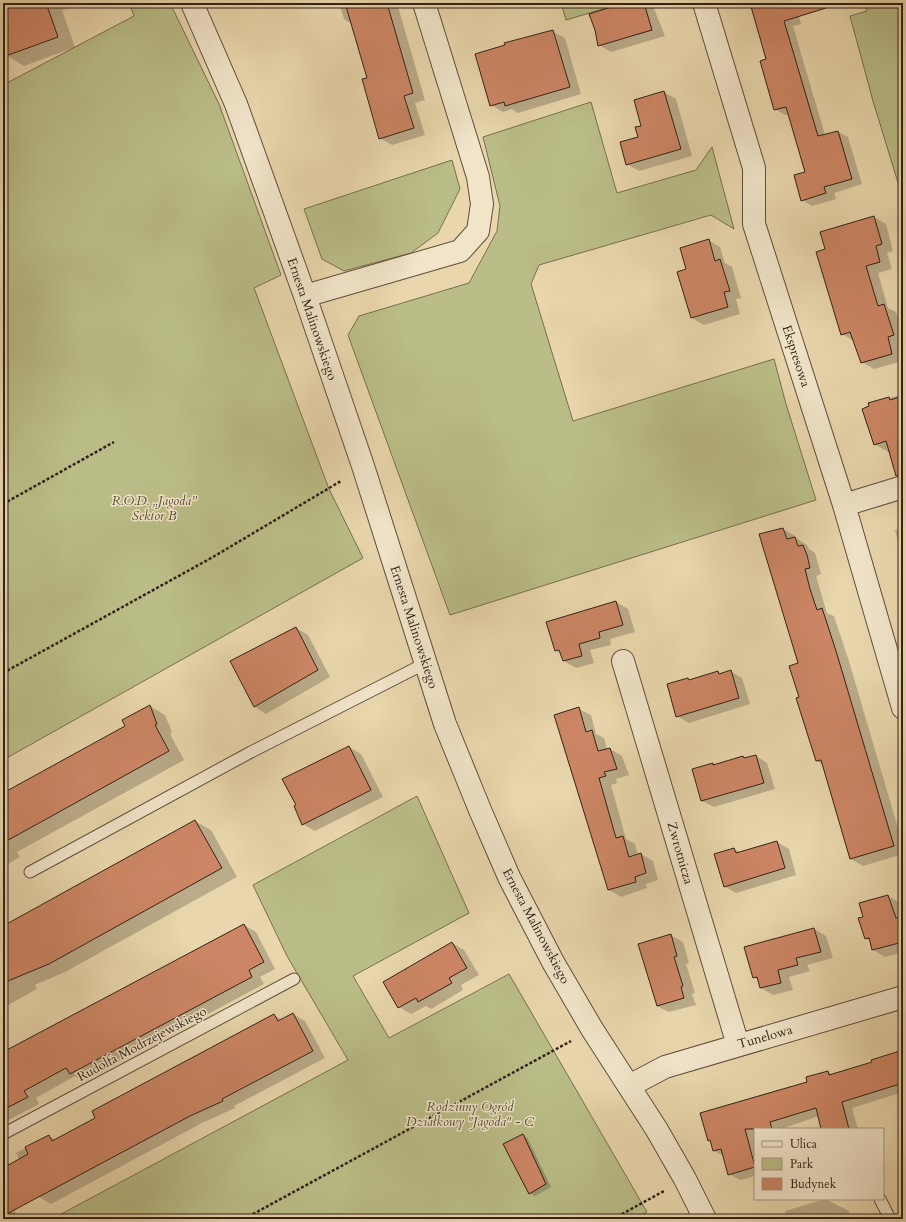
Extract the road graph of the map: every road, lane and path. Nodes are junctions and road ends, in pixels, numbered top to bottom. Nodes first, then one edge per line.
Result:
1 (192, 3) edge
2 (424, 3) edge
3 (704, 3) edge
4 (305, 296) junction
5 (114, 442) dead end
6 (903, 488) edge
7 (329, 489) dead end
8 (3, 504) edge
9 (844, 505) junction
10 (623, 660) dead end
11 (426, 663) junction
12 (3, 674) edge
13 (903, 708) edge
14 (30, 872) dead end
15 (294, 979) dead end
16 (903, 997) edge
17 (738, 1045) junction
18 (554, 1051) dead end
19 (630, 1086) junction
20 (3, 1134) edge
21 (880, 1200) edge
22 (642, 1204) dead end
23 (244, 1219) edge
24 (613, 1219) edge
25 (705, 1219) edge
26 (890, 1219) edge

1 - 4 street, Ernesta Malinowskiego
2 - 4 street
3 - 9 street, Ekspresowa
4 - 11 street, Ernesta Malinowskiego
5 - 8 path
6 - 9 street
7 - 12 path
9 - 13 street, Ekspresowa
10 - 17 street, Zwrotnicza
11 - 14 lane
11 - 19 street, Ernesta Malinowskiego
15 - 20 lane, Rudolfa Modrzejewskiego
16 - 17 street, Tunelowa
17 - 19 street, Tunelowa
18 - 23 path
19 - 25 street, Ernesta Malinowskiego
21 - 26 lane
22 - 24 path

